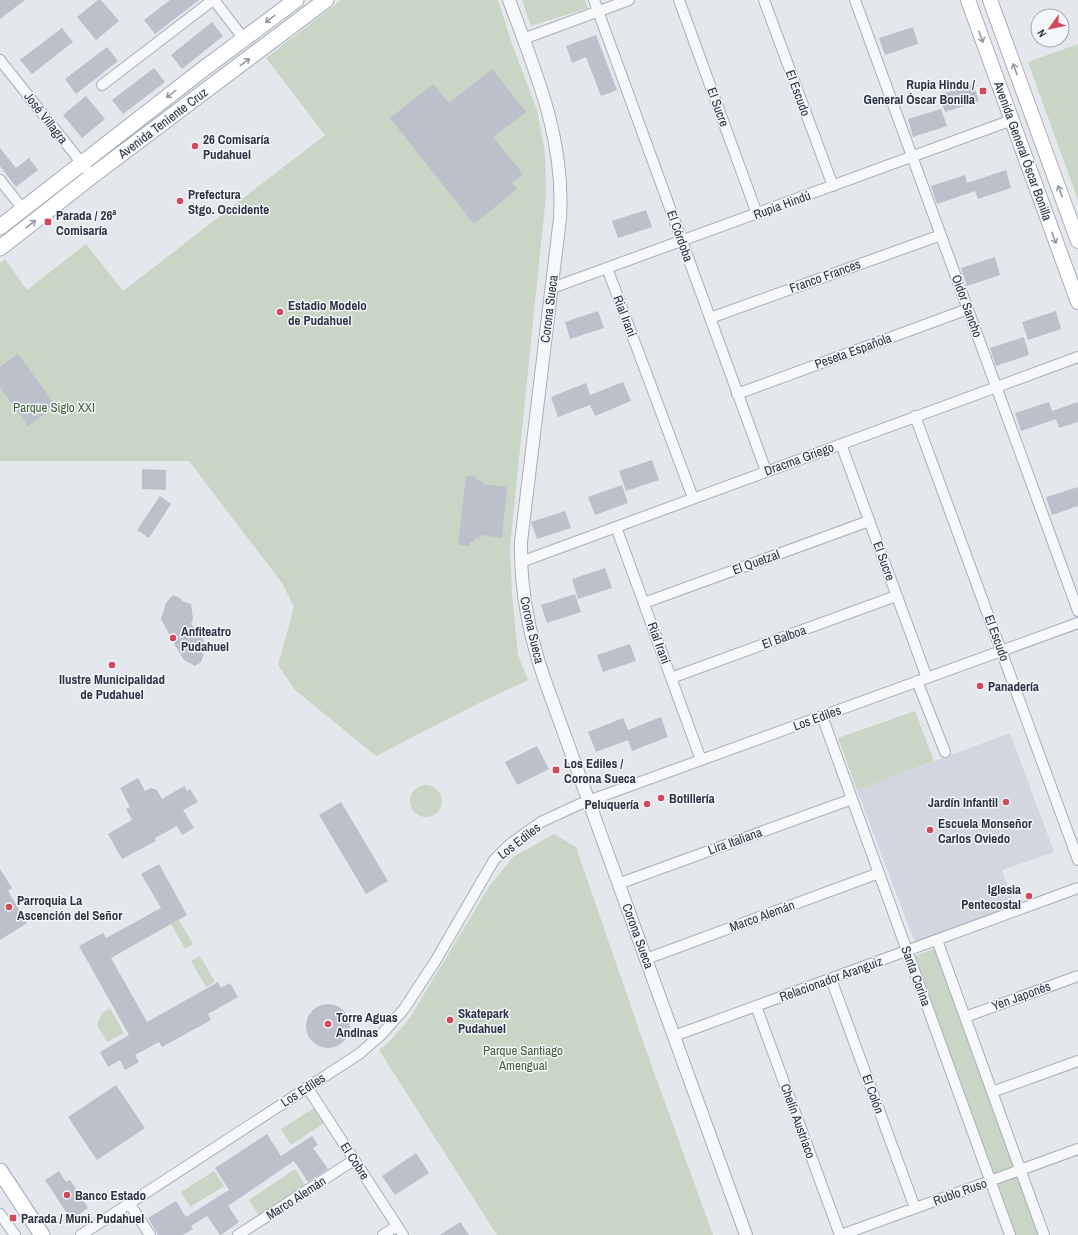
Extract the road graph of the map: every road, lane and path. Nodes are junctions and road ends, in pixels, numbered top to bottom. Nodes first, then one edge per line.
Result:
1 (214, 0) edge
2 (296, 0) edge
3 (326, 0) edge
4 (509, 0) edge
5 (594, 0) edge
6 (629, 0) edge
7 (679, 0) edge
8 (764, 0) edge
9 (855, 0) edge
10 (968, 0) edge
11 (990, 0) edge
12 (598, 11) junction
13 (244, 39) junction
14 (523, 39) junction
15 (0, 60) edge
16 (102, 85) dead end
17 (1012, 120) junction
18 (912, 157) junction
19 (82, 164) junction
20 (92, 176) junction
21 (0, 180) edge
22 (832, 186) junction
23 (23, 209) junction
24 (757, 214) junction
25 (0, 227) edge
26 (941, 235) junction
27 (682, 241) junction
28 (1078, 241) edge
29 (0, 248) edge
30 (607, 268) junction
31 (552, 288) junction
32 (1078, 302) edge
33 (968, 309) junction
34 (710, 318) junction
35 (1078, 357) edge
36 (996, 386) junction
37 (737, 394) junction
38 (915, 416) junction
39 (840, 444) junction
40 (766, 471) junction
41 (693, 498) junction
42 (869, 521) junction
43 (616, 526) junction
44 (521, 562) junction
45 (896, 596) junction
46 (644, 603) junction
47 (1078, 611) edge
48 (1078, 623) edge
49 (1001, 651) junction
50 (671, 678) junction
51 (922, 680) junction
52 (822, 716) junction
53 (945, 752) dead end
54 (701, 760) junction
55 (852, 799) junction
56 (588, 801) junction
57 (1078, 860) edge
58 (879, 873) junction
59 (618, 884) junction
60 (1078, 888) edge
61 (937, 940) junction
62 (907, 951) junction
63 (646, 959) junction
64 (1078, 976) edge
65 (831, 979) junction
66 (756, 1006) junction
67 (965, 1017) junction
68 (674, 1036) junction
69 (1078, 1061) edge
70 (307, 1087) junction
71 (992, 1092) junction
72 (1078, 1149) edge
73 (354, 1160) junction
74 (1020, 1170) junction
75 (0, 1171) edge
76 (990, 1181) junction
77 (129, 1203) junction
78 (914, 1208) junction
79 (0, 1214) edge
80 (397, 1226) junction
81 (15, 1235) edge
82 (42, 1235) edge
83 (80, 1235) edge
84 (150, 1235) edge
85 (238, 1235) edge
86 (383, 1235) edge
87 (403, 1235) edge
88 (746, 1235) edge
89 (841, 1235) edge
90 (1010, 1235) edge
91 (1044, 1235) edge

1 - 13 street
1 - 16 street
2 -> 13 main road, Avenida Teniente Cruz
20 -> 3 main road, Avenida Teniente Cruz
4 - 14 street, Corona Sueca
5 - 12 street, El Córdoba
6 - 12 street
7 - 24 street, El Sucre
8 - 22 street, El Escudo
9 - 18 street, Oidor Sancho
10 -> 17 main road, Avenida General Óscar Bonilla
28 -> 11 main road, Avenida General Óscar Bonilla
12 - 14 street
12 - 27 street, El Córdoba
13 -> 19 main road, Avenida Teniente Cruz
14 - 31 street, Corona Sueca
15 - 19 street, José Villagra
17 - 18 street, Rupia Hindú
17 -> 32 main road, Avenida General Óscar Bonilla
18 - 22 street, Rupia Hindú
18 - 26 street, Oidor Sancho
19 - 20 street, José Villagra
19 - 23 main road, Avenida Teniente Cruz
29 -> 20 main road, Avenida Teniente Cruz
21 - 23 street
22 - 24 street, Rupia Hindú
23 - 25 main road, Avenida Teniente Cruz
24 - 27 street, Rupia Hindú
26 - 33 street, Oidor Sancho
26 - 34 street, Franco Frances
27 - 30 street, Rupia Hindú
27 - 34 street, El Córdoba
30 - 31 street, Rupia Hindú
30 - 41 street, Rial Iraní
31 - 44 street, Corona Sueca
33 - 36 street, Oidor Sancho
33 - 37 street, Peseta Española
34 - 37 street, El Córdoba
35 - 36 street, Dracma Griego
36 - 38 street, Dracma Griego
36 - 47 street, Oidor Sancho
37 - 40 street, El Córdoba
38 - 39 street, Dracma Griego
38 - 49 street, El Escudo
39 - 40 street, Dracma Griego
39 - 42 street, El Sucre
40 - 41 street, Dracma Griego
41 - 43 street, Dracma Griego
42 - 45 street, El Sucre
42 - 46 street, El Quetzal
43 - 44 street, Dracma Griego
43 - 46 street, Rial Iraní
44 - 56 street, Corona Sueca
45 - 50 street, El Balboa
45 - 51 street, El Sucre
46 - 50 street, Rial Iraní
48 - 49 street, Los Ediles
49 - 51 street, Los Ediles
49 - 57 street, El Escudo
50 - 54 street, Rial Iraní
51 - 52 street, Los Ediles
51 - 53 street, El Sucre
52 - 54 street, Los Ediles
52 - 55 street, Santa Corina
54 - 56 street, Los Ediles
55 - 58 street, Santa Corina
55 - 59 street, Lira Italiana
56 - 59 street, Corona Sueca
56 - 70 street, Los Ediles
58 - 62 street, Santa Corina
58 - 63 street, Marco Alemán
59 - 63 street, Corona Sueca
60 - 61 street, Relacionador Aranguiz
61 - 62 street, Relacionador Aranguiz
61 - 67 street
62 - 65 street, Relacionador Aranguiz
62 - 76 street, Santa Corina
63 - 68 street, Corona Sueca
64 - 67 street, Yen Japonés
65 - 66 street, Relacionador Aranguiz
65 - 78 street, El Colón
66 - 68 street, Relacionador Aranguiz
66 - 89 street, Chelín Austriaco
67 - 71 street
68 - 88 street, Corona Sueca
69 - 71 street
70 - 73 street, El Cobre
70 - 77 street, Los Ediles
71 - 74 street
72 - 74 street, Rublo Ruso
73 - 80 street, El Cobre
73 - 85 street, Marco Alemán
74 - 76 street, Rublo Ruso
74 - 91 street
75 - 82 main road
76 - 78 street, Rublo Ruso
76 - 90 street, Santa Corina
77 - 83 street, Los Ediles
77 - 84 street
78 - 89 street, Rublo Ruso
79 - 81 street
80 - 86 street
80 - 87 street, El Cobre

